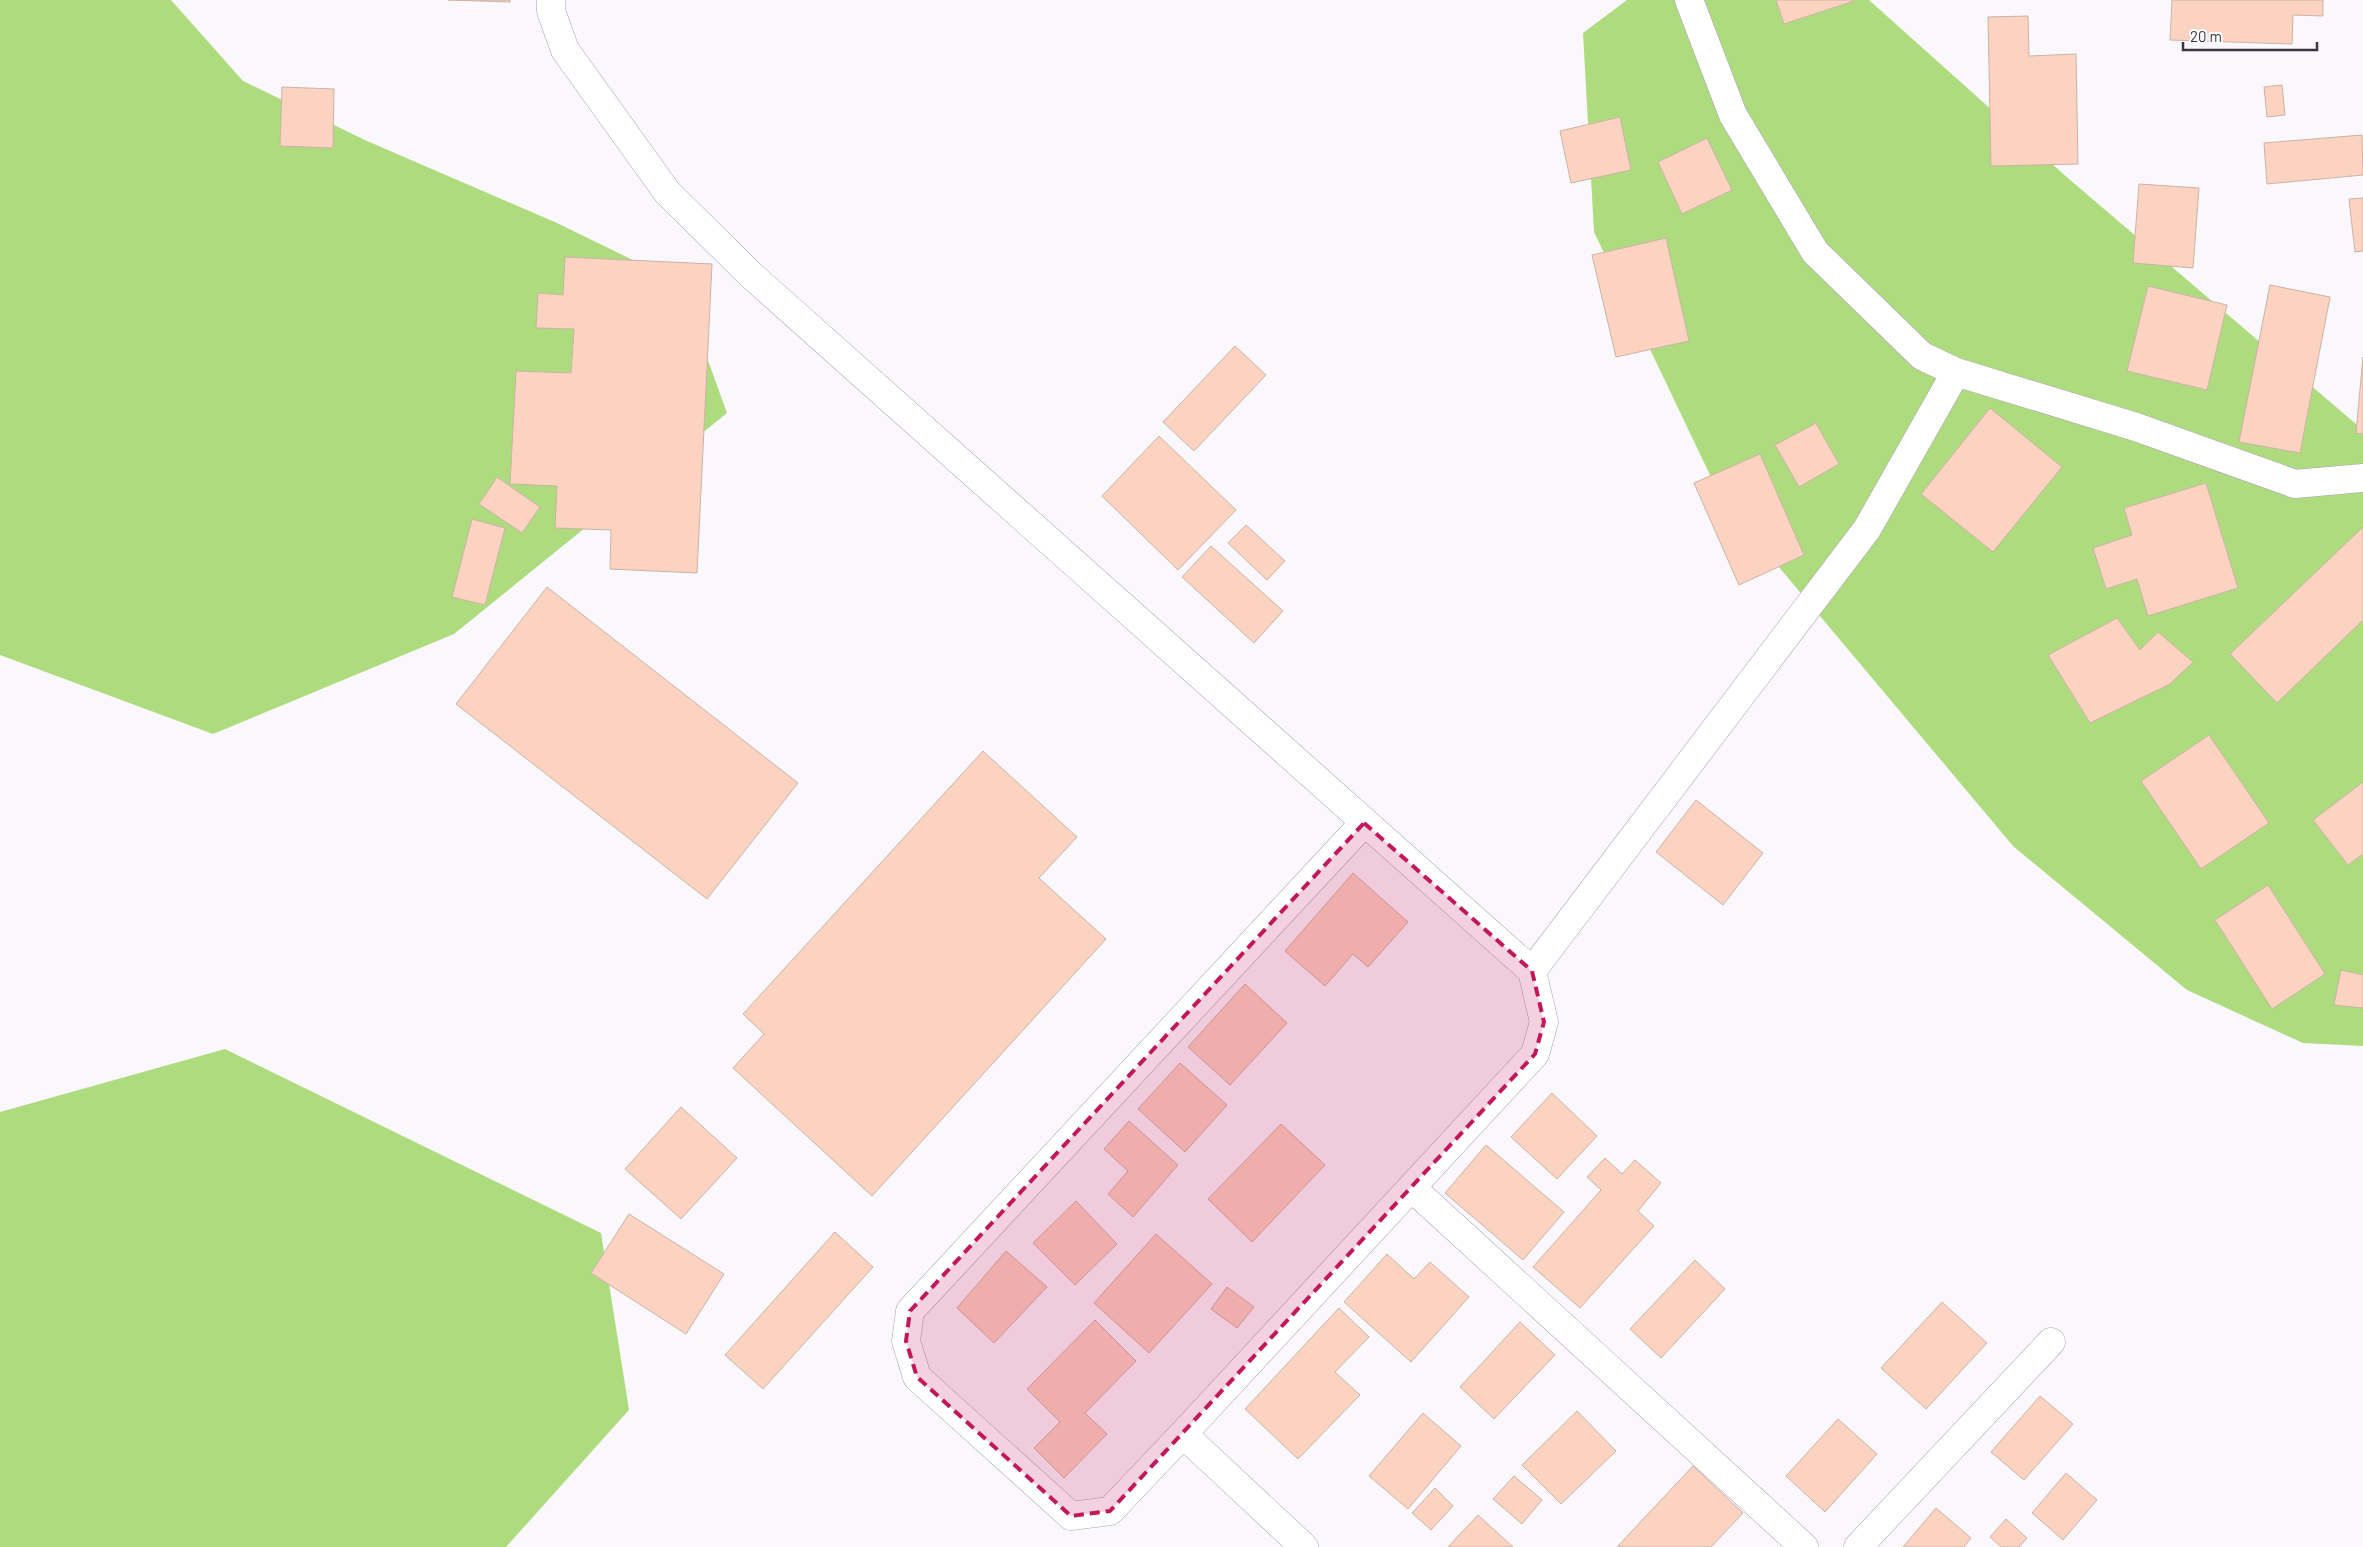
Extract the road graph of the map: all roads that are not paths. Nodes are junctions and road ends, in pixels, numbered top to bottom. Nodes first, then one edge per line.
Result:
1 (551, 0) edge
2 (1689, 0) edge
3 (1956, 372) junction
4 (2363, 478) edge
5 (1364, 823) junction
6 (1532, 971) junction
7 (1412, 1188) junction
8 (2050, 1342) dead end
9 (1183, 1434) junction
10 (1304, 1547) edge
11 (1804, 1547) edge
12 (1858, 1547) edge

1 - 5 street
2 - 3 street
3 - 4 street
3 - 6 street
5 - 6 street
5 - 9 street
6 - 7 street
7 - 9 street
7 - 11 street
8 - 12 street
9 - 10 street

